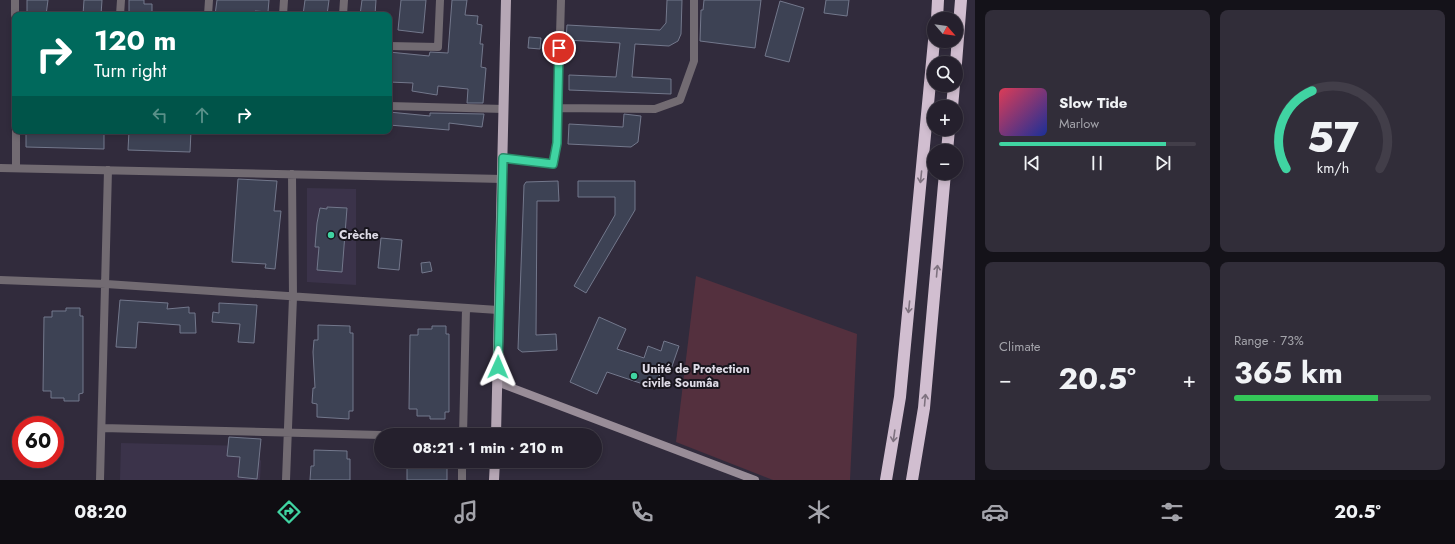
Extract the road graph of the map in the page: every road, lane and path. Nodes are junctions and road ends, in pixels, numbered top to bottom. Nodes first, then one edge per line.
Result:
1 (15, 0) edge
2 (121, 0) edge
3 (209, 0) edge
4 (284, 0) edge
5 (344, 0) edge
6 (440, 0) edge
7 (506, 0) edge
8 (561, 0) edge
9 (694, 0) edge
10 (938, 0) edge
11 (961, 0) edge
12 (15, 12) edge
13 (120, 12) edge
14 (208, 12) edge
15 (283, 12) edge
16 (343, 12) edge
17 (937, 12) edge
18 (392, 46) edge
19 (933, 48) edge
20 (957, 56) edge
21 (392, 106) edge
22 (558, 108) junction
23 (504, 109) junction
24 (16, 134) edge
25 (503, 158) junction
26 (0, 168) edge
27 (16, 168) junction
28 (108, 170) junction
29 (292, 174) junction
30 (503, 179) junction
31 (945, 180) edge
32 (0, 280) edge
33 (106, 284) junction
34 (293, 298) junction
35 (466, 309) junction
36 (498, 310) junction
37 (497, 382) junction
38 (102, 428) junction
39 (463, 428) edge
40 (496, 428) edge
41 (287, 432) junction
42 (374, 435) edge
43 (462, 468) edge
44 (495, 468) edge
45 (100, 480) edge
46 (286, 480) edge
47 (462, 480) edge
48 (494, 480) edge
49 (755, 480) edge
50 (886, 480) edge
51 (912, 480) edge

1 - 12 street
2 - 13 street
3 - 14 street
4 - 15 street
5 - 16 street
6 - 18 street
7 - 23 main road
8 - 22 street
9 - 22 street
10 - 17 highway
11 - 20 highway
19 -> 50 highway
21 - 23 street
22 - 25 street
23 - 25 main road
24 - 27 street
25 - 30 main road
26 - 27 street
27 - 28 street
28 - 29 street
28 - 33 street
29 - 30 street
29 - 34 street
30 - 36 main road
51 -> 31 highway
32 - 33 street
33 - 34 street
33 - 38 street
34 - 35 street
34 - 41 street
35 - 36 street
35 - 39 street
36 - 37 main road
37 - 40 main road
37 - 49 main road
38 - 41 street
38 - 45 street
41 - 42 street
41 - 46 street
43 - 47 street
44 - 48 main road

